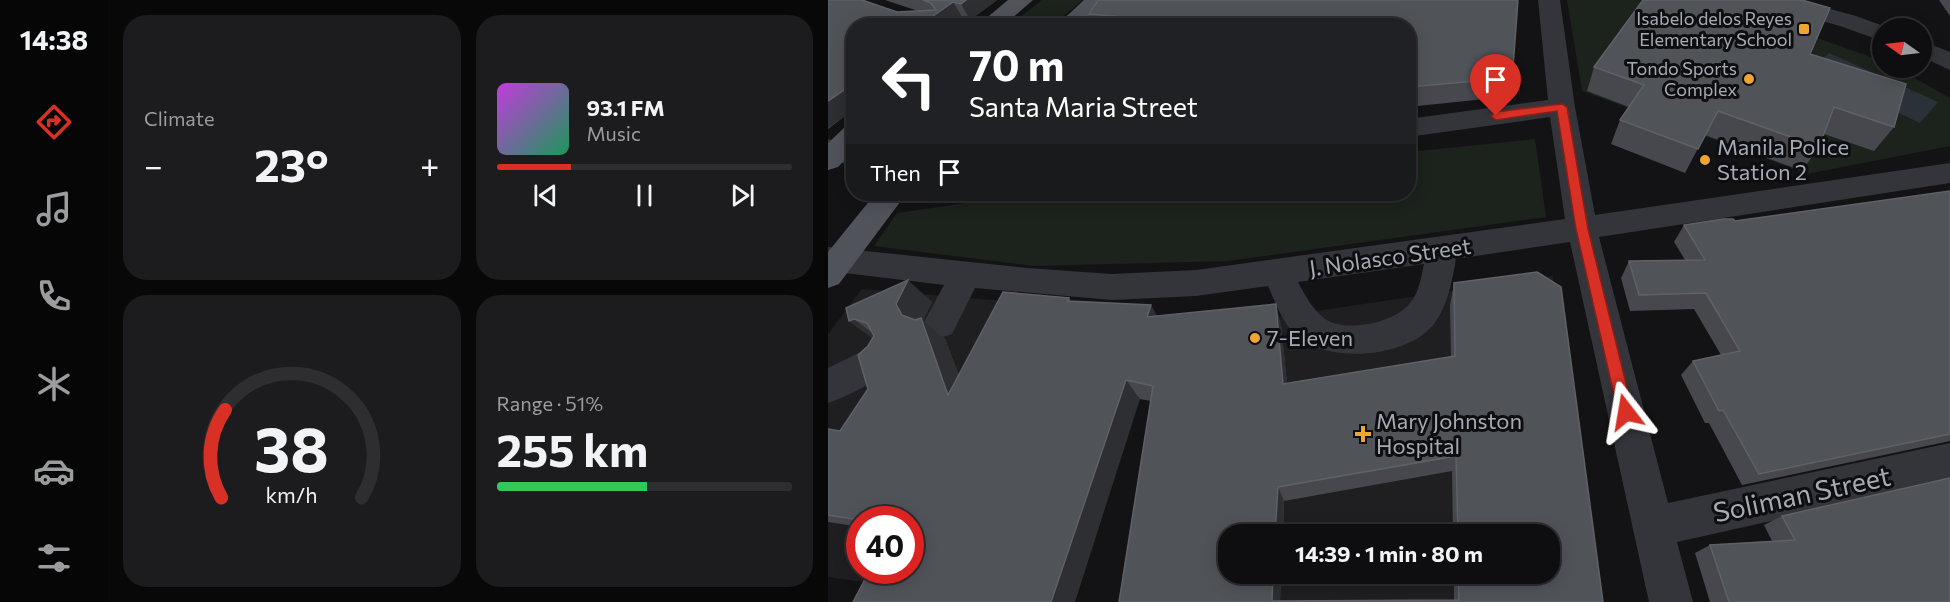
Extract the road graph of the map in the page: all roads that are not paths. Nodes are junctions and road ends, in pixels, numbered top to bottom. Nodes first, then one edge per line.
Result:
1 (1022, 0) edge
2 (1097, 0) edge
3 (1550, 0) edge
4 (1772, 0) edge
5 (1857, 0) edge
6 (998, 18) edge
7 (1076, 18) edge
8 (1848, 21) junction
9 (1872, 30) edge
10 (1932, 53) edge
11 (1950, 62) edge
12 (1562, 107) junction
13 (1416, 127) edge
14 (1950, 173) edge
15 (885, 201) edge
16 (1582, 229) junction
17 (1443, 249) junction
18 (832, 265) edge
19 (1277, 273) junction
20 (966, 275) junction
21 (940, 324) dead end
22 (881, 357) edge
23 (828, 387) edge
24 (1950, 462) edge
25 (1653, 527) junction
26 (1671, 602) edge

1 - 6 main road
2 - 7 main road
3 - 12 street
4 - 8 street
5 - 8 street
8 - 9 street
10 - 11 street
12 - 13 street
12 - 16 street
14 - 16 street, J. Nolasco Street
15 - 18 main road
16 - 17 street, J. Nolasco Street
16 - 25 street
17 - 19 street, J. Nolasco Street
17 - 19 street
18 - 20 street, J. Nolasco Street
19 - 20 street, J. Nolasco Street
20 - 21 street
22 - 23 street
24 - 25 street, Soliman Street
25 - 26 street

